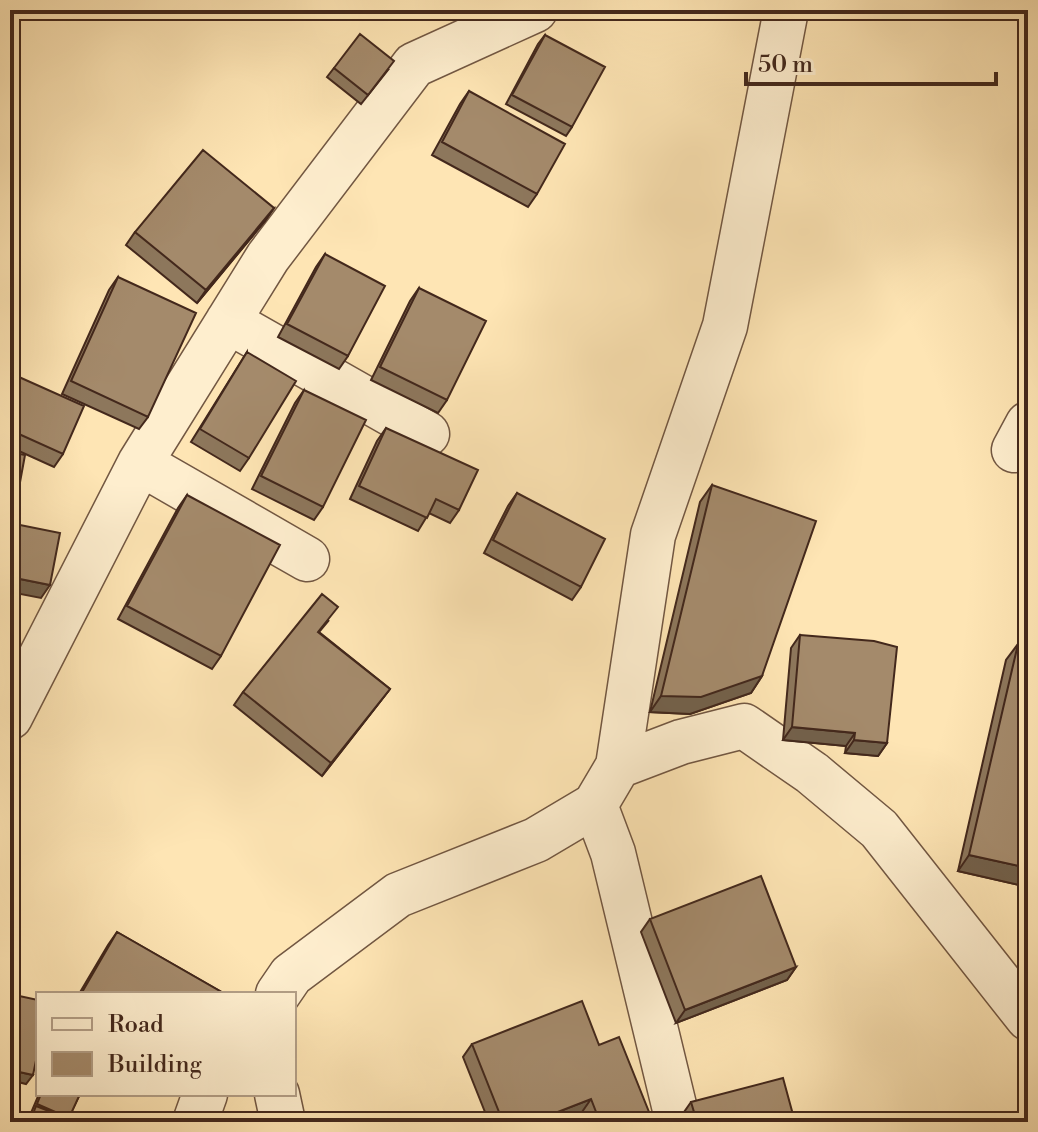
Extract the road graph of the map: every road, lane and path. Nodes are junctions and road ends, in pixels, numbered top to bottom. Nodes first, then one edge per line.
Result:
1 (535, 10) edge
2 (786, 10) edge
3 (228, 321) junction
4 (427, 434) dead end
5 (140, 463) junction
6 (307, 559) dead end
7 (10, 717) edge
8 (618, 766) junction
9 (595, 805) junction
10 (279, 992) edge
11 (1028, 1018) edge
12 (204, 1096) edge
13 (277, 1096) edge
14 (195, 1122) edge
15 (283, 1122) edge
16 (678, 1122) edge

1 - 3 street
2 - 8 street
3 - 4 street
3 - 5 street
5 - 6 street
5 - 7 street
8 - 9 street
8 - 11 street
9 - 10 street
9 - 16 street
12 - 14 street
13 - 15 street

